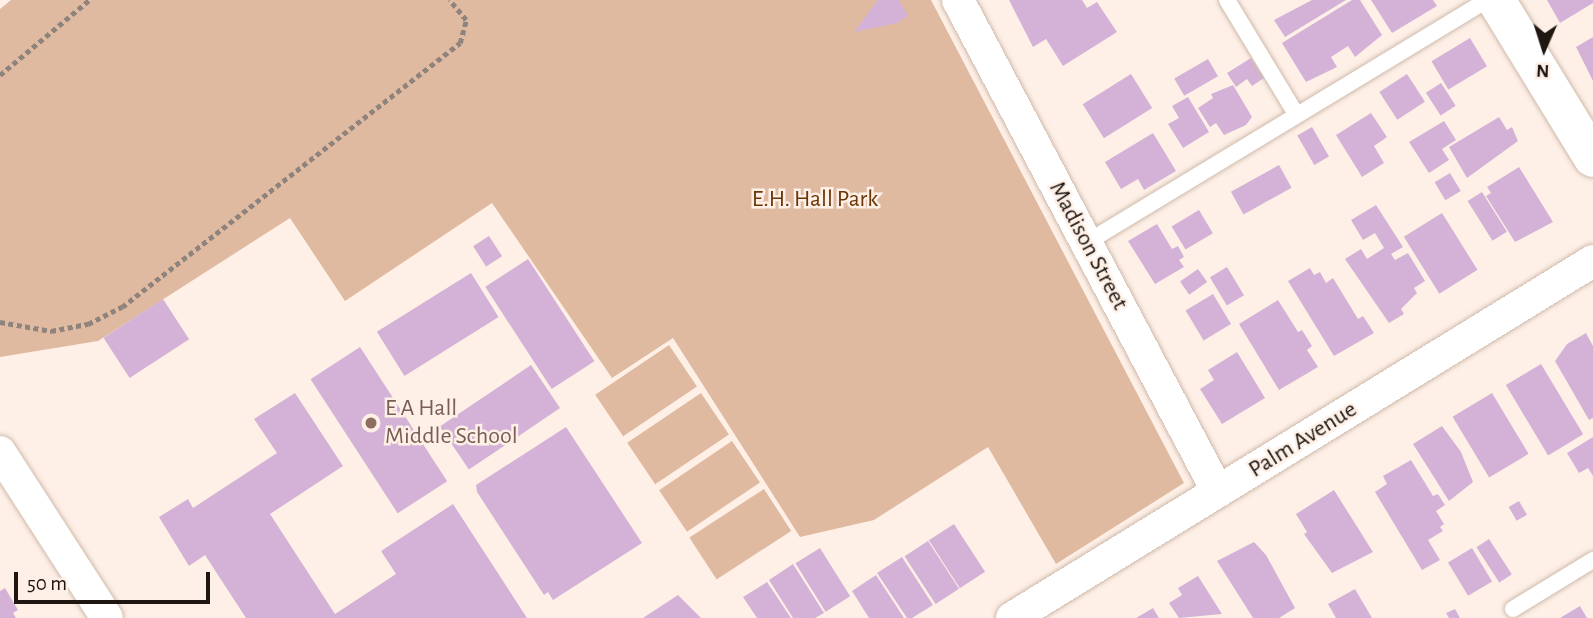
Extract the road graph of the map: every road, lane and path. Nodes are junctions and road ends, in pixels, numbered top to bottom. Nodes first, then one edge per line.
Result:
1 (89, 0) edge
2 (449, 0) edge
3 (958, 0) edge
4 (1227, 0) edge
5 (1488, 0) edge
6 (1496, 0) edge
7 (0, 75) edge
8 (1296, 114) junction
9 (1593, 159) edge
10 (1086, 243) junction
11 (1593, 261) edge
12 (0, 322) edge
13 (0, 452) edge
14 (1218, 492) junction
15 (1593, 560) edge
16 (1513, 609) dead end
17 (107, 618) edge
18 (1012, 618) edge

1 - 7 path
2 - 12 path
3 - 10 street, Madison Street
4 - 8 lane
5 - 8 lane
6 - 9 street
8 - 10 lane
10 - 14 street, Madison Street
11 - 14 street, Palm Avenue
13 - 17 street
14 - 18 street, Palm Avenue
15 - 16 lane

